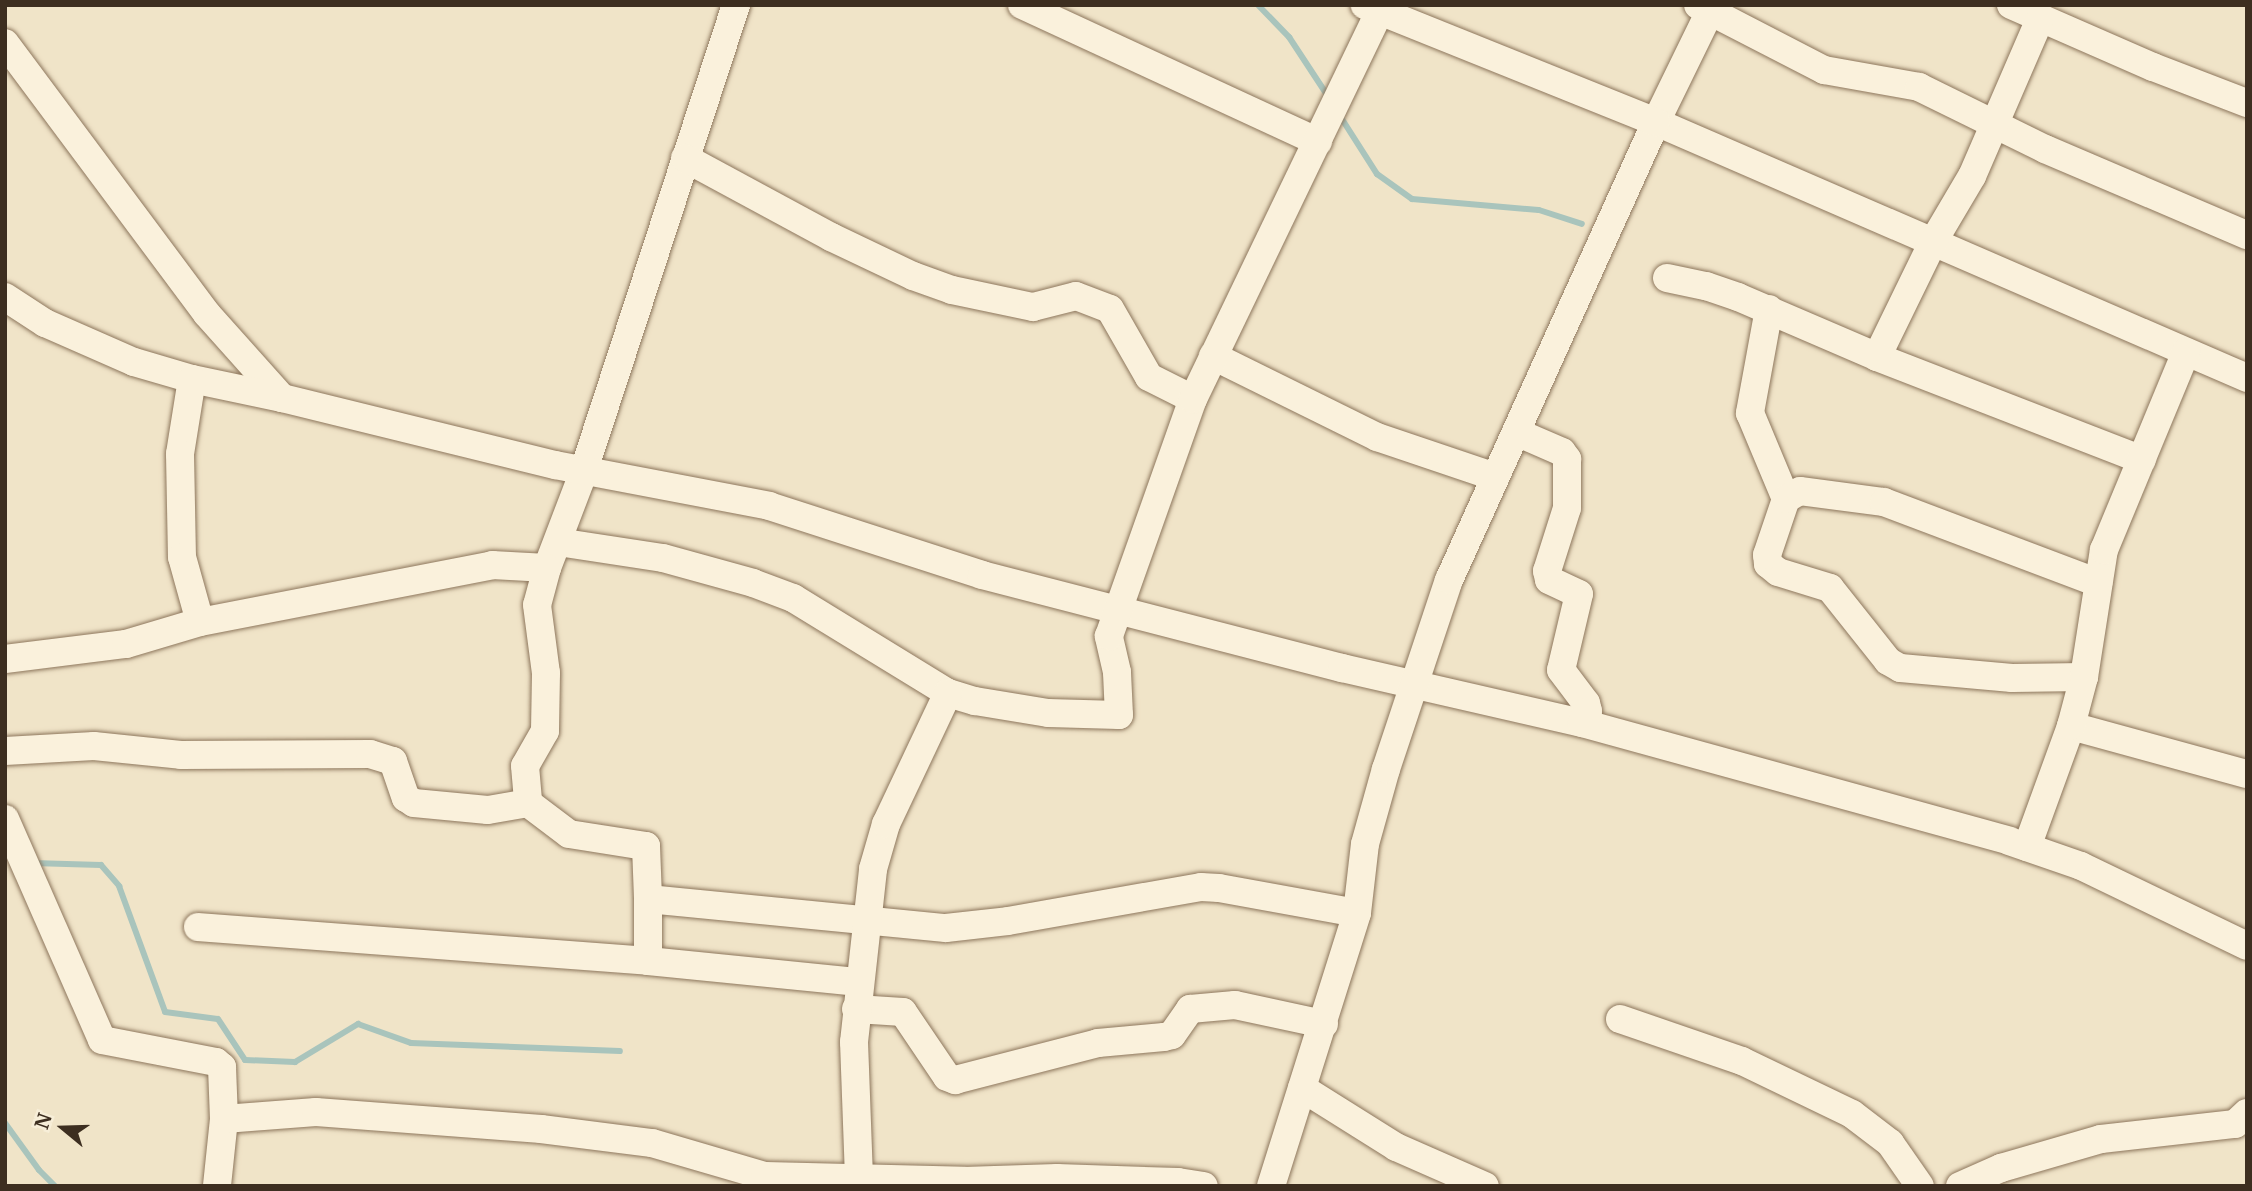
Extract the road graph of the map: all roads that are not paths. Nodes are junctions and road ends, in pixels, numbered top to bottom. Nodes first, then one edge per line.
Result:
1 (1022, 5) edge
2 (2011, 5) edge
3 (732, 7) edge
4 (1376, 7) edge
5 (1707, 7) edge
6 (2040, 19) junction
7 (5, 43) edge
8 (2247, 103) edge
9 (1329, 117) junction
10 (1656, 122) junction
11 (1995, 126) junction
12 (685, 158) junction
13 (2247, 235) edge
14 (1933, 242) junction
15 (1667, 278) dead end
16 (5, 297) edge
17 (1769, 309) junction
18 (2186, 352) junction
19 (1213, 356) junction
20 (1877, 357) junction
21 (2244, 369) edge
22 (192, 379) junction
23 (282, 398) junction
24 (1193, 398) junction
25 (1516, 432) junction
26 (2142, 460) junction
27 (584, 471) junction
28 (1495, 477) junction
29 (1786, 499) junction
30 (553, 555) junction
31 (2098, 583) junction
32 (1117, 610) junction
33 (200, 622) junction
34 (5, 659) edge
35 (2084, 677) junction
36 (1413, 684) junction
37 (948, 693) junction
38 (1583, 723) junction
39 (2071, 726) junction
40 (5, 751) edge
41 (2247, 774) edge
42 (528, 803) junction
43 (5, 819) edge
44 (2027, 847) junction
45 (648, 899) junction
46 (1357, 913) junction
47 (865, 922) junction
48 (198, 927) dead end
49 (2247, 946) edge
50 (648, 961) junction
51 (857, 995) junction
52 (1620, 1019) dead end
53 (1324, 1024) junction
54 (1302, 1088) junction
55 (2247, 1113) edge
56 (224, 1119) junction
57 (859, 1178) junction
58 (217, 1186) edge
59 (1205, 1186) edge
60 (1271, 1186) edge
61 (1485, 1186) edge
62 (1920, 1186) edge
63 (1960, 1186) edge

1 - 9 street
2 - 6 street
3 - 12 street
4 - 9 street
4 - 10 street
5 - 10 street
5 - 11 street
6 - 8 street
6 - 11 street
7 - 23 street
9 - 19 street
10 - 14 street
10 - 25 street
11 - 13 street
11 - 14 street
12 - 24 street
12 - 27 street
14 - 18 street
14 - 20 street
15 - 17 street
16 - 22 street
17 - 20 street
17 - 29 street
18 - 21 street
18 - 26 street
19 - 24 street
19 - 28 street
20 - 26 street
22 - 23 street
22 - 33 street
23 - 27 street
24 - 32 street
25 - 28 street
25 - 38 street
26 - 31 street
27 - 30 street
27 - 32 street
28 - 36 street
29 - 31 street
29 - 35 street
30 - 33 street
30 - 37 street
30 - 42 street
31 - 35 street
32 - 36 street
32 - 37 street
33 - 34 street
35 - 39 street
36 - 38 street
36 - 46 street
37 - 47 street
38 - 44 street
39 - 41 street
39 - 44 street
40 - 42 street
42 - 45 street
43 - 56 street
44 - 49 street
45 - 47 street
45 - 50 street
46 - 47 street
46 - 53 street
47 - 51 street
48 - 50 street
50 - 51 street
51 - 53 street
51 - 57 street
52 - 62 street
53 - 54 street
54 - 60 street
54 - 61 street
55 - 63 street
56 - 57 street
56 - 58 street
57 - 59 street

